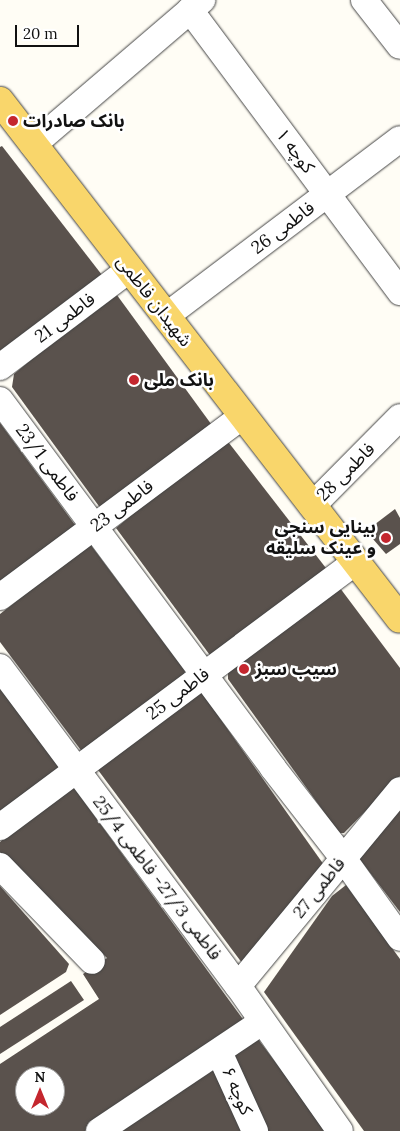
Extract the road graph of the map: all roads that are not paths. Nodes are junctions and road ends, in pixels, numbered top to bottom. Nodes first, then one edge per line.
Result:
1 (364, 0) edge
2 (196, 5) edge
3 (400, 46) edge
4 (4, 115) edge
5 (400, 139) edge
6 (33, 145) junction
7 (328, 195) junction
8 (130, 269) junction
9 (400, 292) edge
10 (166, 316) junction
11 (0, 367) edge
12 (0, 400) edge
13 (243, 416) junction
14 (400, 417) edge
15 (312, 506) junction
16 (94, 527) junction
17 (356, 562) junction
18 (0, 597) edge
19 (400, 619) edge
20 (0, 667) edge
21 (205, 674) junction
22 (76, 770) junction
23 (400, 790) edge
24 (0, 826) edge
25 (343, 858) junction
26 (0, 866) edge
27 (400, 938) edge
28 (92, 961) dead end
29 (238, 986) junction
30 (262, 1022) junction
31 (219, 1052) junction
32 (99, 1131) edge
33 (255, 1131) edge
34 (340, 1131) edge

1 - 3 street
2 - 6 street
2 - 7 street, کوچه ۱
4 - 6 main road, شهیدان فاطمی
5 - 7 street, فاطمی 26
6 - 8 main road, شهیدان فاطمی
7 - 9 street, کوچه ۱
7 - 10 street, فاطمی 26
8 - 10 main road, شهیدان فاطمی
8 - 11 street, فاطمی 21
10 - 13 main road, شهیدان فاطمی
12 - 16 street, فاطمی 23/1
13 - 15 main road, شهیدان فاطمی
13 - 16 street, فاطمی 23
14 - 15 street, فاطمی 28
15 - 17 main road, شهیدان فاطمی
16 - 18 street, فاطمی 23
16 - 21 street, فاطمی 23/1
17 - 19 main road, شهیدان فاطمی
17 - 21 street, فاطمی 25
20 - 22 street, فاطمی 27/3- فاطمی 25/4
21 - 22 street, فاطمی 25
21 - 25 street, فاطمی 23/1
22 - 24 street, فاطمی 25
22 - 29 street, فاطمی 27/3- فاطمی 25/4
23 - 25 street, فاطمی 27
25 - 27 street, فاطمی 23/1
25 - 29 street, فاطمی 27
26 - 28 street
29 - 30 street, فاطمی 27/3- فاطمی 25/4
30 - 31 street
30 - 34 street, فاطمی 27/3- فاطمی 25/4
31 - 32 street
31 - 33 street, کوچه ۶

